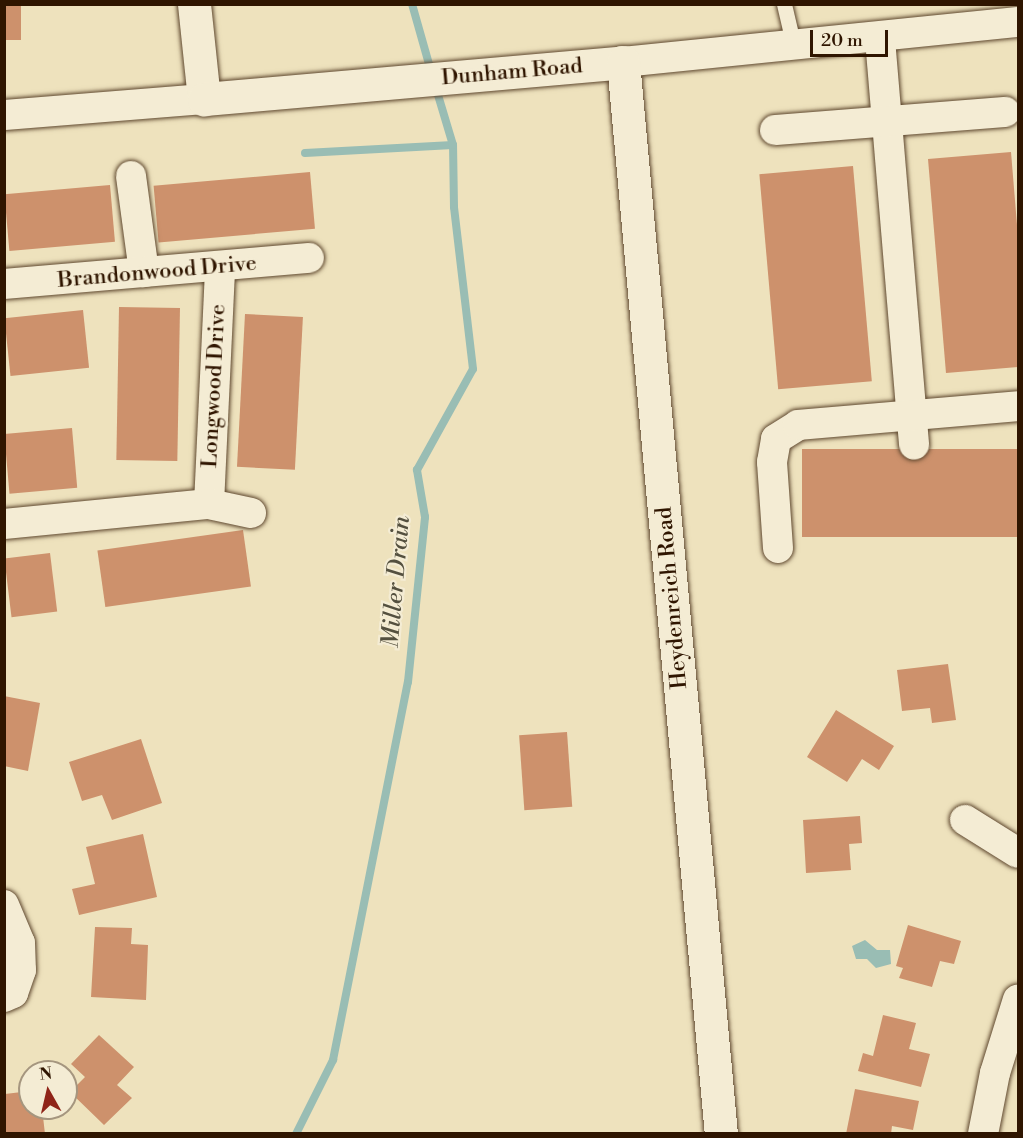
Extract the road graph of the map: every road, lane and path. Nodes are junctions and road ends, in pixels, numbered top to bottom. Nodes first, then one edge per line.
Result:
1 (195, 4) edge
2 (784, 4) edge
3 (1018, 22) edge
4 (880, 39) junction
5 (794, 47) junction
6 (623, 62) junction
7 (204, 99) junction
8 (1005, 112) dead end
9 (4, 115) edge
10 (887, 122) junction
11 (775, 130) dead end
12 (131, 176) dead end
13 (309, 258) dead end
14 (220, 268) junction
15 (144, 272) junction
16 (4, 284) edge
17 (1018, 406) edge
18 (911, 416) junction
19 (914, 445) dead end
20 (209, 504) junction
21 (251, 513) dead end
22 (4, 524) edge
23 (778, 548) dead end
24 (965, 820) dead end
25 (1018, 852) edge
26 (4, 905) edge
27 (4, 997) edge
28 (1018, 999) edge
29 (721, 1134) edge
30 (984, 1134) edge

1 - 7 street
2 - 5 lane
3 - 4 street, Dunham Road
4 - 5 street, Dunham Road
4 - 10 street
5 - 6 street, Dunham Road
6 - 7 street, Dunham Road
6 - 29 street, Heydenreich Road
7 - 9 street, Dunham Road
8 - 10 street
10 - 11 street
10 - 18 street
12 - 15 street
13 - 14 street, Brandonwood Drive
14 - 15 street, Brandonwood Drive
14 - 20 street, Longwood Drive
15 - 16 street, Brandonwood Drive
17 - 18 street
18 - 19 street
18 - 23 street
20 - 21 street
20 - 22 street
24 - 25 street
26 - 27 street
28 - 30 street

